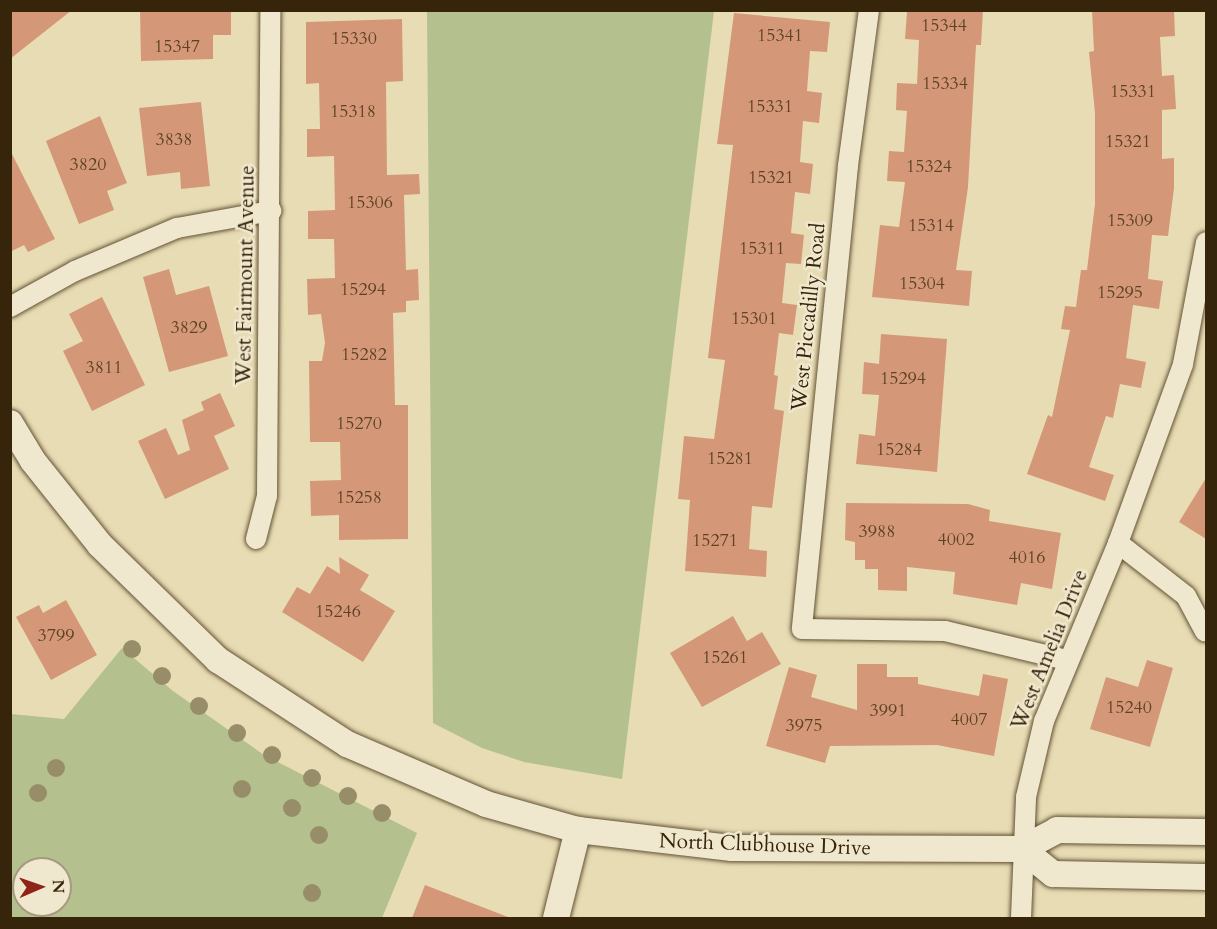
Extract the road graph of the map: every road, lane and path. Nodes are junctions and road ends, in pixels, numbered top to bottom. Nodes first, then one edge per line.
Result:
1 (270, 10) edge
2 (869, 10) edge
3 (271, 211) junction
4 (1206, 242) edge
5 (10, 307) edge
6 (10, 423) edge
7 (256, 539) dead end
8 (1118, 543) junction
9 (1205, 631) edge
10 (1067, 660) junction
11 (578, 830) junction
12 (1206, 832) edge
13 (1022, 849) junction
14 (1206, 877) edge
15 (556, 918) edge
16 (1020, 918) edge

1 - 3 street, West Fairmount Avenue
2 - 10 street, West Piccadilly Road
3 - 5 street
3 - 7 street, West Fairmount Avenue
4 - 8 street, West Amelia Drive
6 - 11 street, North Clubhouse Drive
8 - 9 street
8 - 10 street, West Amelia Drive
10 - 13 street, West Amelia Drive
11 - 13 street, North Clubhouse Drive
11 - 15 street
12 - 13 street, North Clubhouse Drive
13 - 14 street
13 - 16 street, West Amelia Drive

